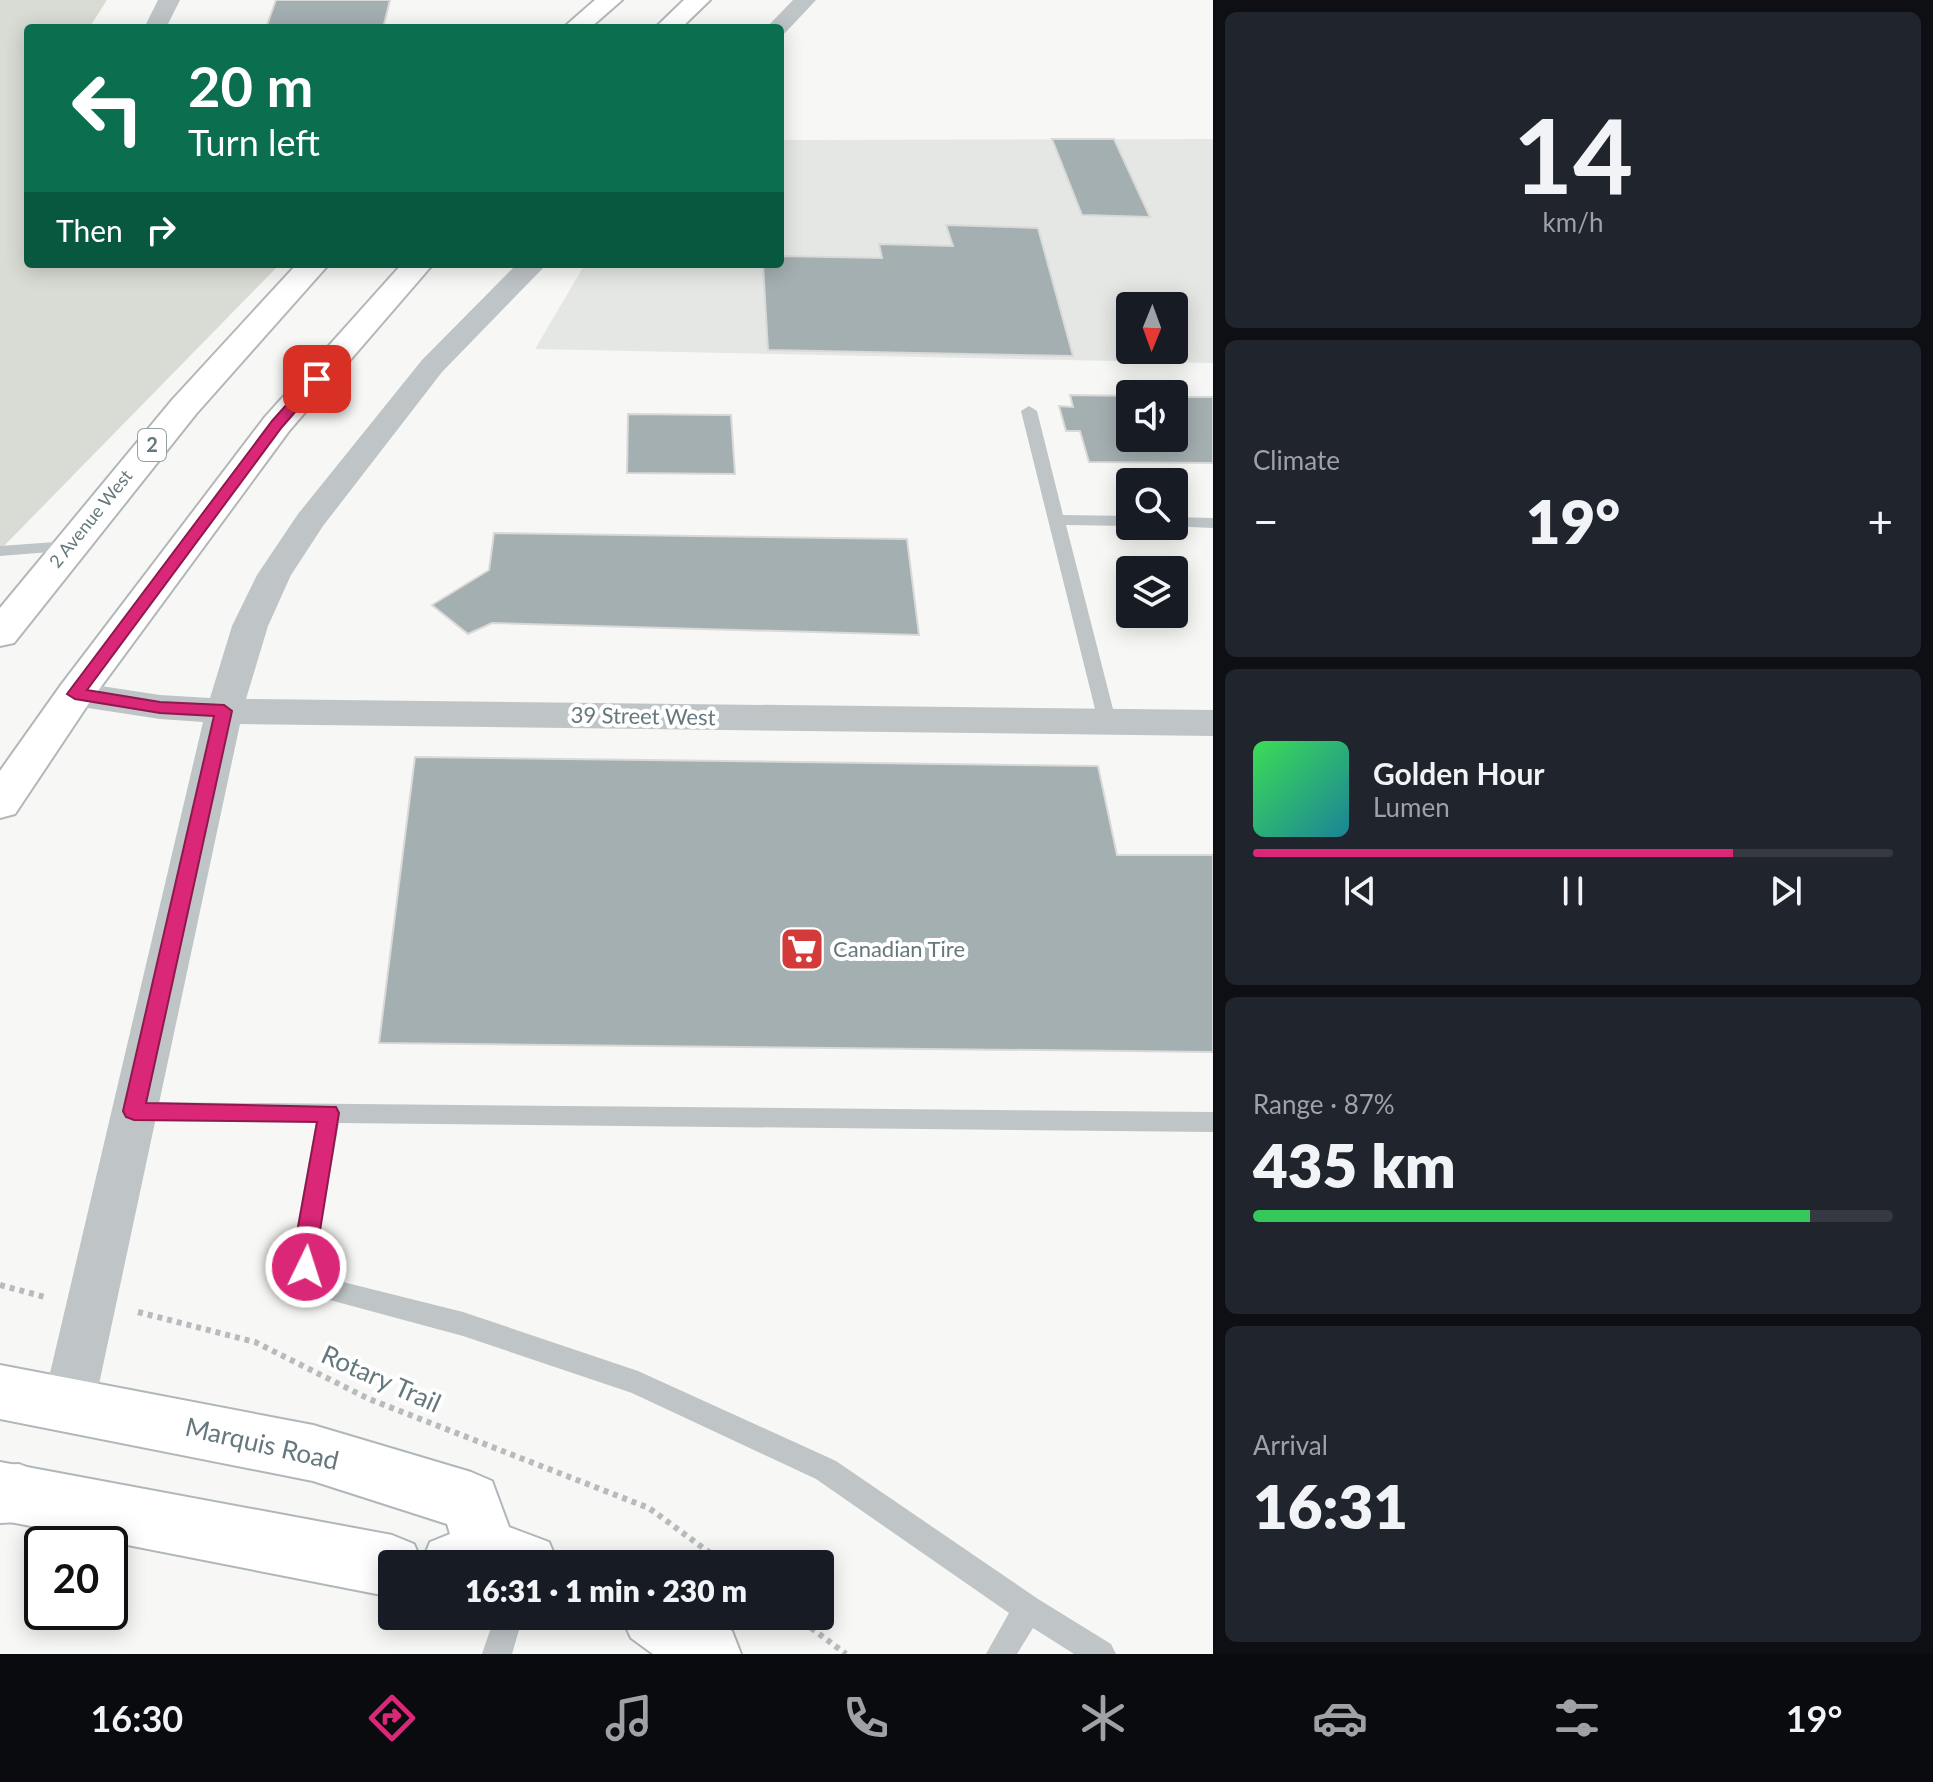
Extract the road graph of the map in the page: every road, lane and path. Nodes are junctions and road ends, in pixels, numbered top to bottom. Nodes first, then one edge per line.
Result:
1 (169, 0) edge
2 (610, 0) edge
3 (698, 0) edge
4 (805, 0) edge
5 (157, 24) edge
6 (580, 24) edge
7 (671, 24) edge
8 (781, 24) edge
9 (310, 268) edge
10 (414, 268) edge
11 (529, 268) edge
12 (1029, 411) dead end
13 (1057, 520) junction
14 (1116, 521) edge
15 (1188, 522) edge
16 (1213, 523) edge
17 (69, 546) junction
18 (0, 551) edge
19 (0, 634) edge
20 (75, 694) junction
21 (224, 711) junction
22 (1107, 721) junction
23 (1213, 723) edge
24 (0, 803) edge
25 (134, 1111) junction
26 (329, 1113) junction
27 (1213, 1122) edge
28 (0, 1285) edge
29 (91, 1304) junction
30 (0, 1392) edge
31 (69, 1403) junction
32 (6, 1493) edge
33 (497, 1550) edge
34 (706, 1550) edge
35 (378, 1563) edge
36 (1028, 1609) junction
37 (505, 1630) edge
38 (674, 1630) edge
39 (814, 1630) edge
40 (497, 1654) edge
41 (709, 1654) edge
42 (846, 1654) edge
43 (1001, 1654) edge
44 (1101, 1654) edge

1 - 5 street
2 - 6 main road
3 - 7 main road
4 - 8 street
9 - 17 main road, 2 Avenue West / 2
10 - 20 main road
11 - 21 street
12 - 13 lane
13 - 14 lane
13 - 22 lane
15 - 16 lane
17 - 18 lane
17 - 19 main road, 2 Avenue West / 2
20 - 21 street, 39 Street West
20 - 24 main road
21 - 22 street, 39 Street West
21 - 25 street
22 - 23 street, 39 Street West
25 - 26 lane
25 - 29 street
26 - 27 lane
26 - 36 lane
28 - 29 path, Rotary Trail
29 - 31 street
29 - 34 path, Rotary Trail
30 - 31 main road, Marquis Road
31 - 33 main road, Marquis Road
32 - 35 main road
36 - 43 lane
36 - 44 lane
37 - 40 lane
38 - 41 main road
39 - 42 path

